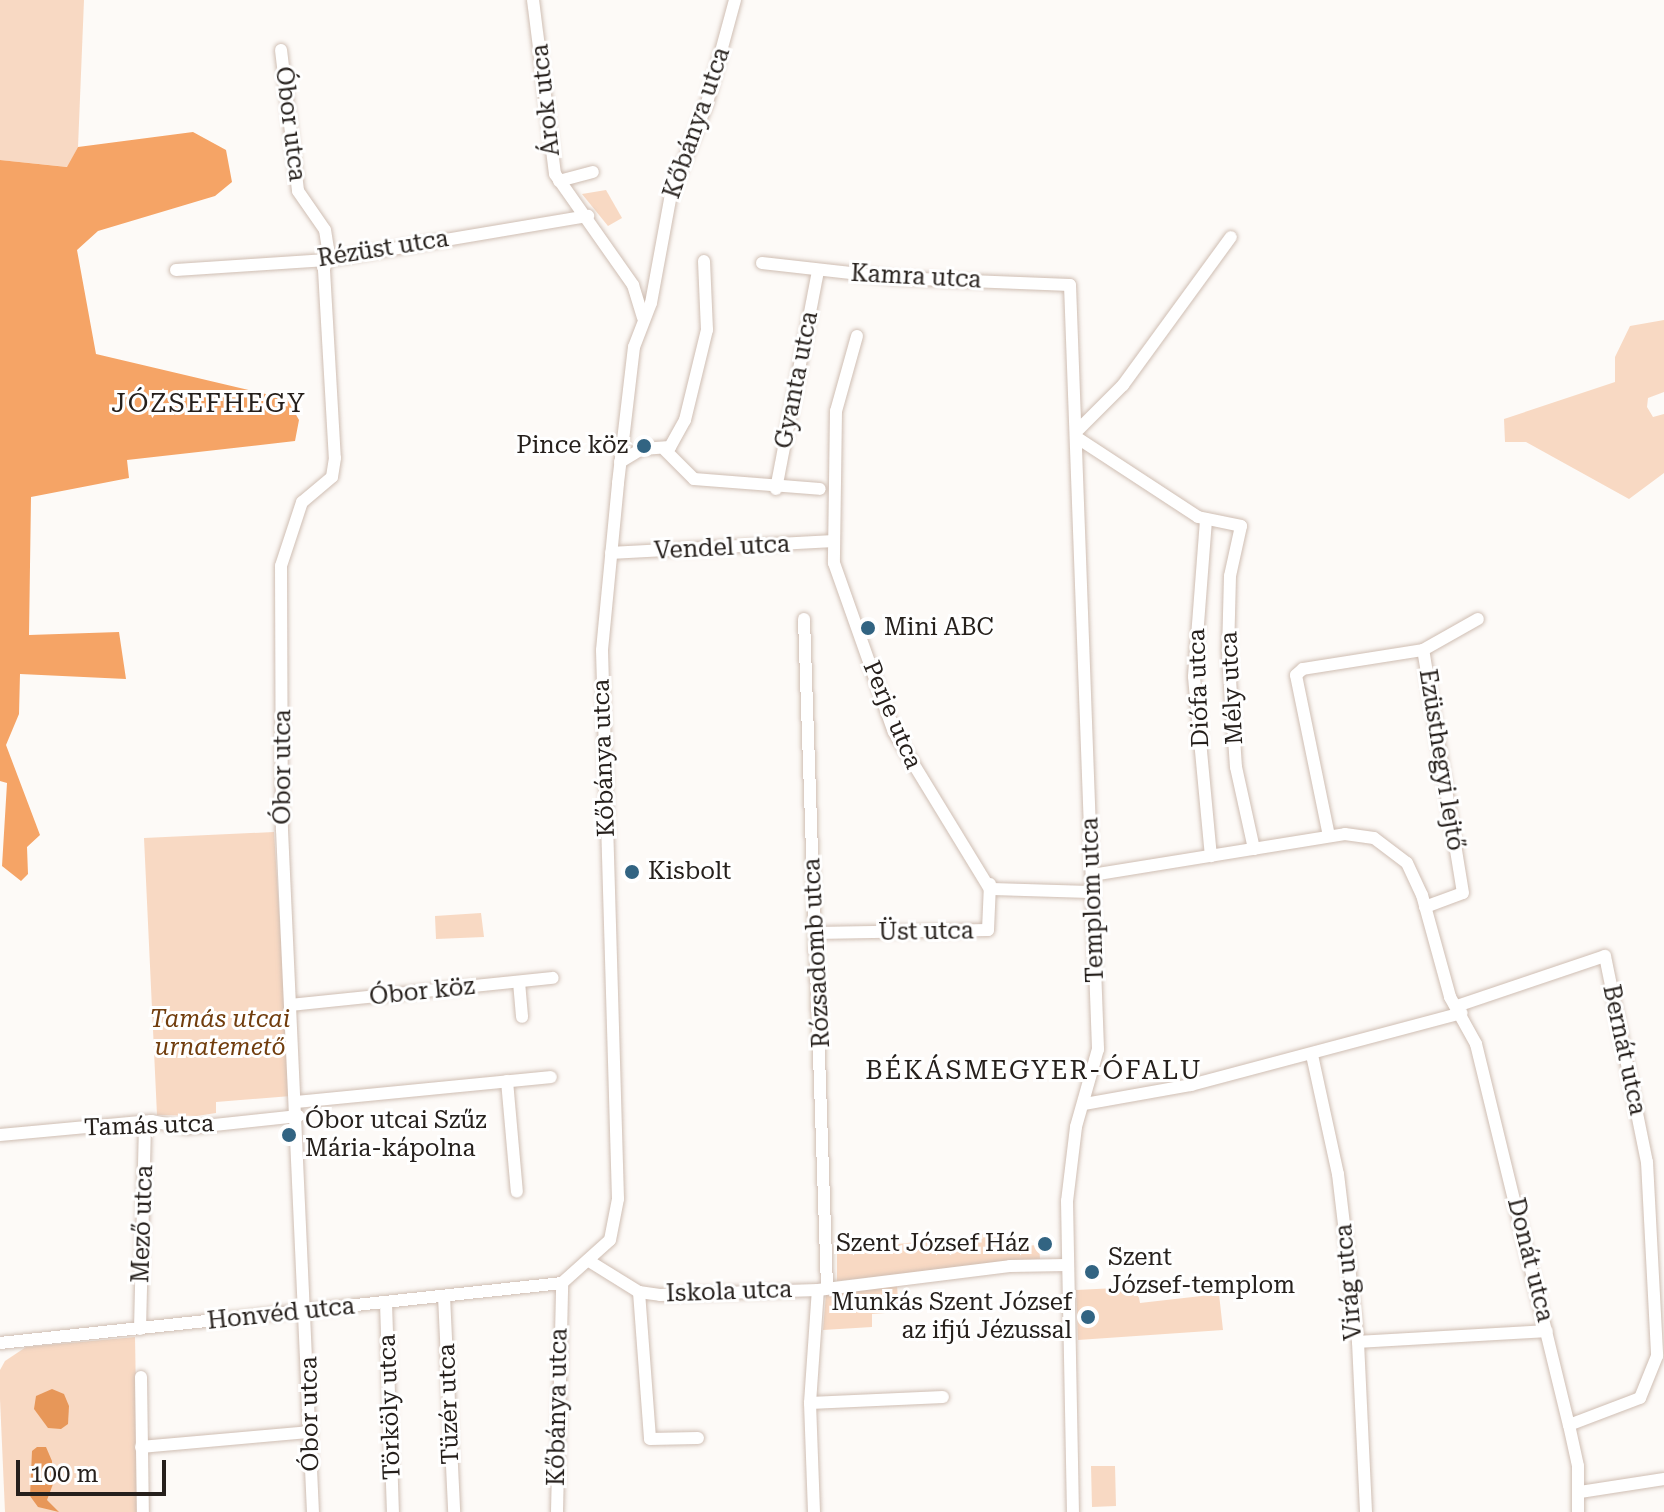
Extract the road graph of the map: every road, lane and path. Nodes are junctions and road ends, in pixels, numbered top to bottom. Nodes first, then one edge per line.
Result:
1 (533, 0) edge
2 (735, 0) edge
3 (281, 50) dead end
4 (593, 172) dead end
5 (559, 181) junction
6 (588, 216) junction
7 (1231, 237) dead end
8 (327, 260) junction
9 (704, 261) dead end
10 (762, 263) dead end
11 (176, 270) dead end
12 (818, 270) junction
13 (1070, 285) joint
14 (643, 318) junction
15 (857, 336) dead end
16 (1078, 434) junction
17 (665, 450) junction
18 (620, 462) junction
19 (776, 489) junction
20 (820, 489) dead end
21 (1206, 520) junction
22 (833, 541) junction
23 (611, 553) junction
24 (804, 619) dead end
25 (1478, 619) dead end
26 (1423, 650) junction
27 (1329, 836) junction
28 (1254, 849) junction
29 (1211, 856) junction
30 (1092, 875) junction
31 (990, 887) junction
32 (1092, 892) junction
33 (1425, 907) junction
34 (815, 933) junction
35 (553, 978) dead end
36 (519, 982) junction
37 (290, 1005) junction
38 (1456, 1005) junction
39 (522, 1017) dead end
40 (1312, 1055) junction
41 (551, 1077) dead end
42 (507, 1081) junction
43 (297, 1102) junction
44 (1084, 1104) junction
45 (298, 1116) junction
46 (151, 1121) junction
47 (0, 1135) edge
48 (517, 1192) dead end
49 (589, 1261) junction
50 (1067, 1265) junction
51 (562, 1283) junction
52 (823, 1288) junction
53 (639, 1292) junction
54 (444, 1296) junction
55 (386, 1303) junction
56 (308, 1312) junction
57 (140, 1329) junction
58 (1547, 1331) junction
59 (1358, 1342) junction
60 (0, 1343) edge
61 (141, 1377) dead end
62 (943, 1397) dead end
63 (810, 1403) junction
64 (1569, 1425) junction
65 (310, 1432) junction
66 (698, 1438) dead end
67 (141, 1447) junction
68 (1664, 1479) edge
69 (1580, 1492) junction
70 (143, 1512) edge
71 (313, 1512) edge
72 (393, 1512) edge
73 (454, 1512) edge
74 (557, 1512) edge
75 (814, 1512) edge
76 (1073, 1512) edge
77 (1366, 1512) edge
78 (1578, 1512) edge

1 - 5 street, Árok utca
2 - 14 street, Kőbánya utca
3 - 8 street, Óbor utca
4 - 5 street
5 - 6 street, Árok utca
6 - 8 street, Rézüst utca
6 - 14 street, Árok utca
7 - 16 street
8 - 11 street, Rézüst utca
8 - 37 street, Óbor utca
9 - 17 street
10 - 12 street, Kamra utca
12 - 13 street, Kamra utca
12 - 19 street, Gyanta utca
13 - 16 street, Templom utca
14 - 18 street, Kőbánya utca
15 - 22 street, Perje utca
16 - 21 street
16 - 30 street, Templom utca
17 - 18 street
17 - 19 street
18 - 23 street, Kőbánya utca
19 - 20 street
21 - 28 street, Mély utca
21 - 29 street, Diófa utca
22 - 23 street, Vendel utca
22 - 31 street, Perje utca
23 - 49 street, Kőbánya utca
24 - 34 street, Rózsadomb utca
25 - 26 street, Ezüsthegyi lejtő
26 - 27 street
26 - 33 street, Ezüsthegyi lejtő
27 - 28 street, Donát utca
27 - 33 street, Donát utca
28 - 29 street, Donát utca
29 - 30 street, Donát utca
30 - 32 street, Templom utca
31 - 32 street
31 - 34 street, Üst utca
32 - 44 street, Templom utca
33 - 38 street, Donát utca
34 - 52 street, Rózsadomb utca
35 - 36 street, Óbor köz
36 - 37 street, Óbor köz
36 - 39 street
37 - 43 street, Óbor utca
38 - 40 street
38 - 58 street, Donát utca
38 - 64 street, Bernát utca
40 - 44 street
40 - 59 street, Virág utca
41 - 42 street
42 - 43 street
42 - 48 street
43 - 45 street, Óbor utca
44 - 50 street, Templom utca
45 - 46 street, Tamás utca
45 - 56 street, Óbor utca
46 - 47 street, Tamás utca
46 - 57 street, Mező utca
49 - 51 street, Kőbánya utca
49 - 53 street, Iskola utca
50 - 52 street, Iskola utca
50 - 76 street, Templom utca
51 - 54 street, Honvéd utca
51 - 74 street, Kőbánya utca
52 - 53 street, Iskola utca
52 - 63 street, Rózsadomb utca
53 - 66 street
54 - 55 street, Honvéd utca
54 - 73 street, Tüzér utca
55 - 56 street, Honvéd utca
55 - 72 street, Törköly utca
56 - 57 street, Honvéd utca
56 - 65 street, Óbor utca
57 - 60 street, Honvéd utca
58 - 59 street
58 - 64 street, Donát utca
59 - 77 street, Virág utca
61 - 67 street
62 - 63 street
63 - 75 street, Rózsadomb utca
64 - 69 street, Donát utca
65 - 67 street
65 - 71 street, Óbor utca
67 - 70 street
68 - 69 street
69 - 78 street, Donát utca

